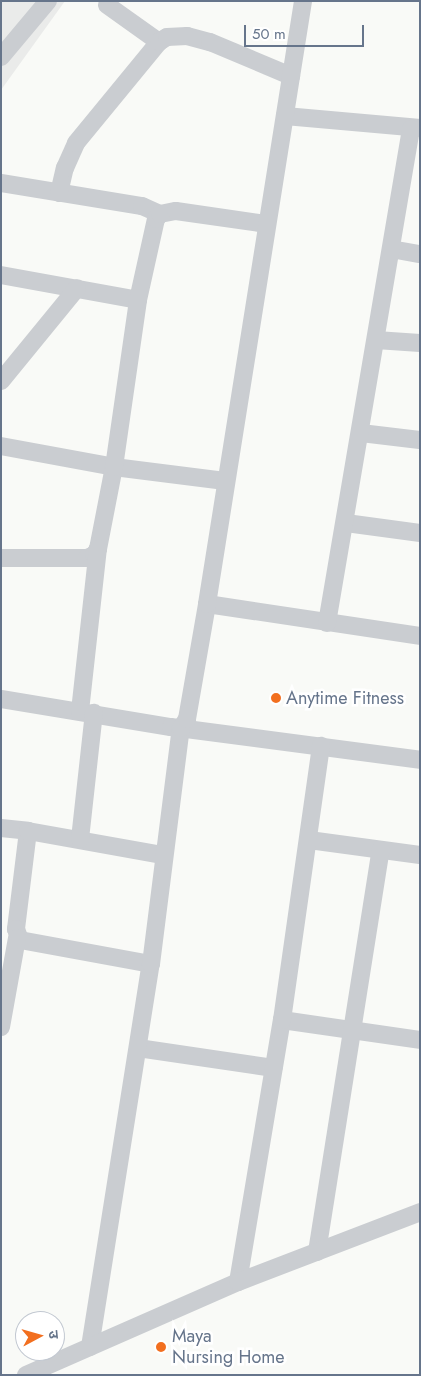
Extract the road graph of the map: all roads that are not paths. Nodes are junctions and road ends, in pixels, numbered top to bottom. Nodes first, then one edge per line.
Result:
1 (48, 1) edge
2 (303, 1) edge
3 (106, 5) dead end
4 (159, 42) junction
5 (1, 57) edge
6 (291, 76) junction
7 (285, 116) junction
8 (416, 128) edge
9 (1, 183) edge
10 (59, 193) junction
11 (160, 214) junction
12 (266, 224) junction
13 (391, 250) junction
14 (420, 254) edge
15 (1, 274) edge
16 (77, 288) junction
17 (138, 300) junction
18 (376, 340) junction
19 (420, 343) edge
20 (1, 381) edge
21 (361, 433) junction
22 (420, 440) edge
23 (1, 446) edge
24 (114, 467) junction
25 (225, 481) junction
26 (346, 523) junction
27 (420, 533) edge
28 (98, 549) junction
29 (1, 558) edge
30 (206, 604) junction
31 (327, 623) junction
32 (420, 636) edge
33 (1, 700) edge
34 (87, 712) junction
35 (181, 728) junction
36 (321, 746) junction
37 (420, 760) edge
38 (1, 828) edge
39 (28, 831) junction
40 (80, 839) junction
41 (309, 840) junction
42 (381, 850) junction
43 (164, 855) junction
44 (420, 855) edge
45 (17, 938) junction
46 (152, 964) junction
47 (282, 1020) junction
48 (1, 1027) edge
49 (352, 1028) junction
50 (420, 1040) edge
51 (138, 1048) junction
52 (274, 1068) junction
53 (420, 1212) edge
54 (316, 1252) junction
55 (238, 1282) junction
56 (90, 1347) junction
57 (26, 1375) edge

1 - 5 street
2 - 6 street
3 - 4 street
4 - 6 street
4 - 10 street
6 - 7 street
7 - 8 street
7 - 12 street
8 - 13 street
9 - 10 street
10 - 11 street
11 - 12 street
11 - 17 street
12 - 25 street
13 - 14 street
13 - 18 street
15 - 16 street
16 - 17 street
16 - 20 street
17 - 24 street
18 - 19 street
18 - 21 street
21 - 22 street
21 - 26 street
23 - 24 street
24 - 25 street
24 - 28 street
25 - 30 street
26 - 27 street
26 - 31 street
28 - 29 street
28 - 34 street
30 - 31 street
30 - 35 street
31 - 32 street
33 - 34 street
34 - 35 street
34 - 40 street
35 - 36 street
35 - 43 street
36 - 37 street
36 - 41 street
38 - 39 street
39 - 40 street
39 - 45 street
40 - 43 street
41 - 42 street
41 - 47 street
42 - 44 street
42 - 49 street
43 - 46 street
45 - 46 street
45 - 48 street
46 - 51 street
47 - 49 street
47 - 52 street
49 - 50 street
49 - 54 street
51 - 52 street
51 - 56 street
52 - 55 street
53 - 54 street
54 - 55 street
55 - 56 street
56 - 57 street

